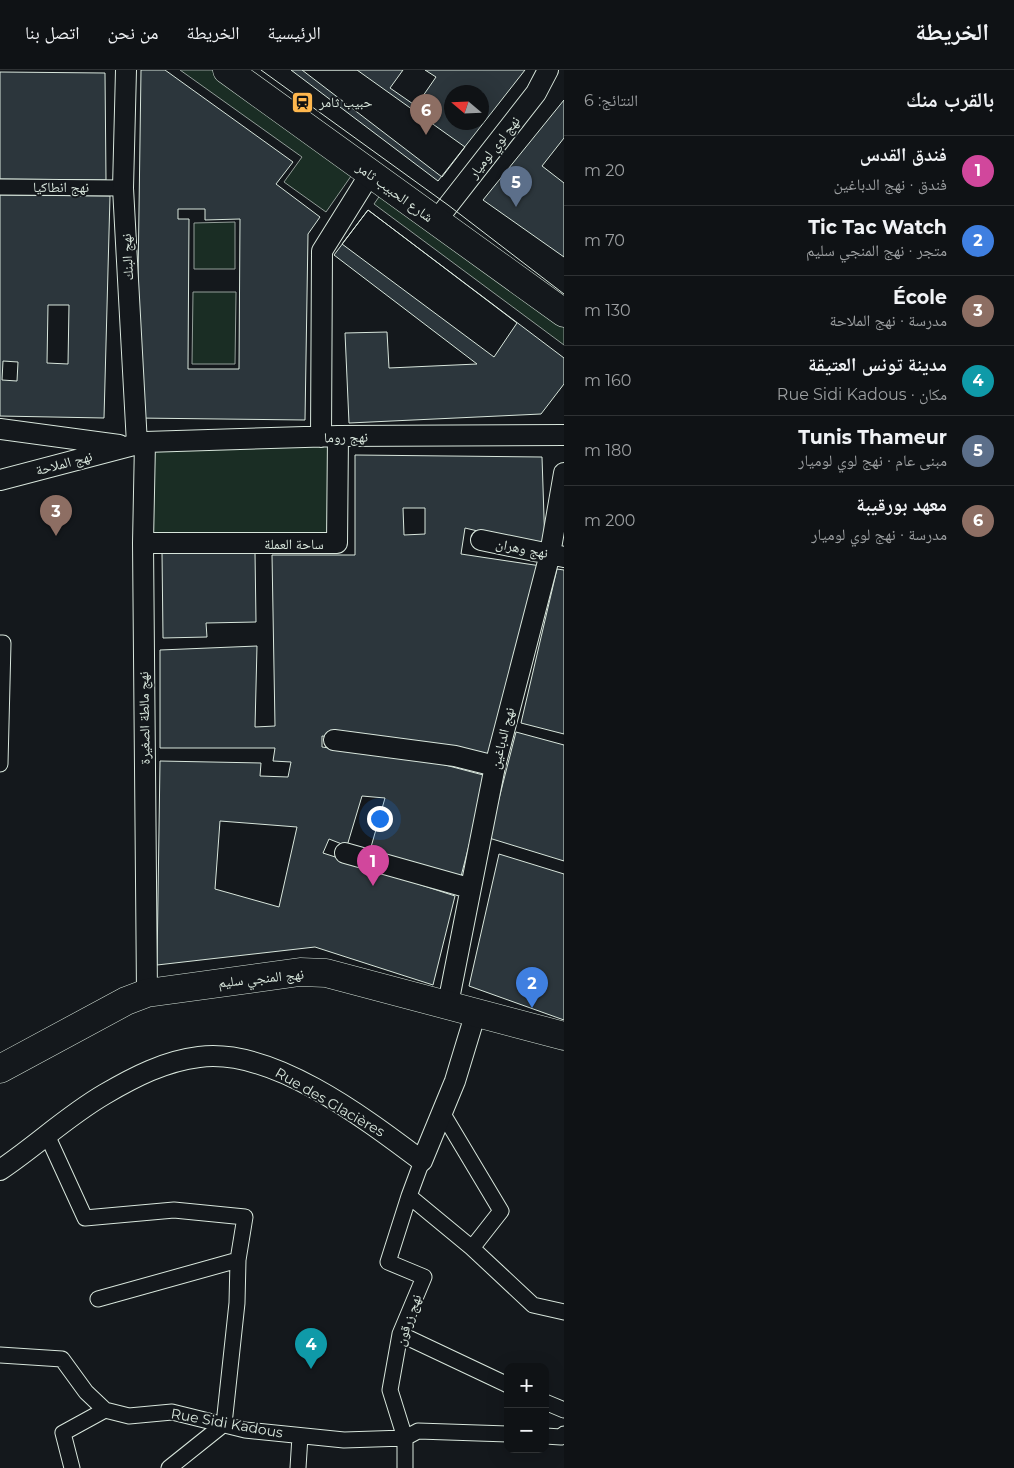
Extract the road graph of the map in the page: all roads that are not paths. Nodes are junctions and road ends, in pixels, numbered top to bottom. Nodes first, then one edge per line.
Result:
1 (126, 70) edge
2 (227, 70) edge
3 (548, 70) edge
4 (370, 174) junction
5 (0, 187) edge
6 (123, 188) junction
7 (436, 221) junction
8 (564, 313) edge
9 (0, 429) edge
10 (564, 436) edge
11 (330, 437) junction
12 (137, 444) junction
13 (564, 473) edge
14 (0, 480) edge
15 (481, 540) dead end
16 (143, 543) junction
17 (557, 556) edge
18 (0, 643) edge
19 (334, 740) dead end
20 (0, 764) edge
21 (494, 766) junction
22 (346, 852) dead end
23 (469, 888) junction
24 (147, 993) junction
25 (448, 1004) junction
26 (476, 1012) junction
27 (564, 1036) edge
28 (0, 1069) edge
29 (443, 1114) junction
30 (47, 1135) junction
31 (422, 1161) junction
32 (0, 1170) edge
33 (409, 1196) junction
34 (472, 1248) junction
35 (238, 1260) junction
36 (98, 1299) dead end
37 (564, 1312) edge
38 (400, 1334) junction
39 (0, 1355) edge
40 (504, 1383) edge
41 (549, 1404) edge
42 (105, 1410) junction
43 (564, 1410) edge
44 (224, 1424) junction
45 (504, 1434) edge
46 (564, 1434) edge
47 (300, 1436) junction
48 (549, 1436) edge
49 (404, 1438) junction
50 (72, 1468) edge
51 (169, 1468) edge
52 (298, 1468) edge
53 (405, 1468) edge

1 - 6 street, نهج البنك
2 - 4 main road, شارع الحبيب ثامر
3 - 7 street, نهج لوي لوميار
4 - 7 main road, شارع الحبيب ثامر
4 - 11 street
5 - 6 street, نهج انطاكيا
6 - 12 street, نهج البنك
7 - 8 main road, شارع الحبيب ثامر
9 - 12 street
10 - 11 street, نهج روما
11 - 12 street, نهج روما
11 - 16 street, ساحة العملة
12 - 14 street, نهج الملاحة
12 - 16 street, نهج مالطة الصغيرة
13 - 17 street, نهج الدباغين
15 - 17 street, نهج وهران
16 - 24 street, نهج مالطة الصغيرة
17 - 21 street, نهج الدباغين
18 - 20 street
19 - 21 street
21 - 23 street, نهج الدباغين
22 - 23 street
23 - 25 street, نهج الدباغين
24 - 25 main road, نهج المنجي سليم
24 - 28 main road, نهج المنجي سليم
25 - 26 main road, نهج المنجي سليم
26 - 27 main road, نهج المنجي سليم
26 - 29 street
29 - 31 street
29 - 34 street
30 - 31 street, Rue des Glacières
30 - 32 street, Rue des Glacières
30 - 35 street
31 - 33 street
33 - 34 street
33 - 38 street, نهج زرقون
34 - 37 street
35 - 36 street
35 - 44 street
38 - 40 street
38 - 49 street, نهج زرقون
39 - 42 street, Rue Sidi Kadous
41 - 43 street
42 - 44 street, Rue Sidi Kadous
42 - 50 street
44 - 47 street, Rue Sidi Kadous
44 - 51 street
45 - 49 street, Rue Sidi Kadous
46 - 48 street
47 - 49 street, Rue Sidi Kadous
47 - 52 street
49 - 53 street, نهج زرقون

